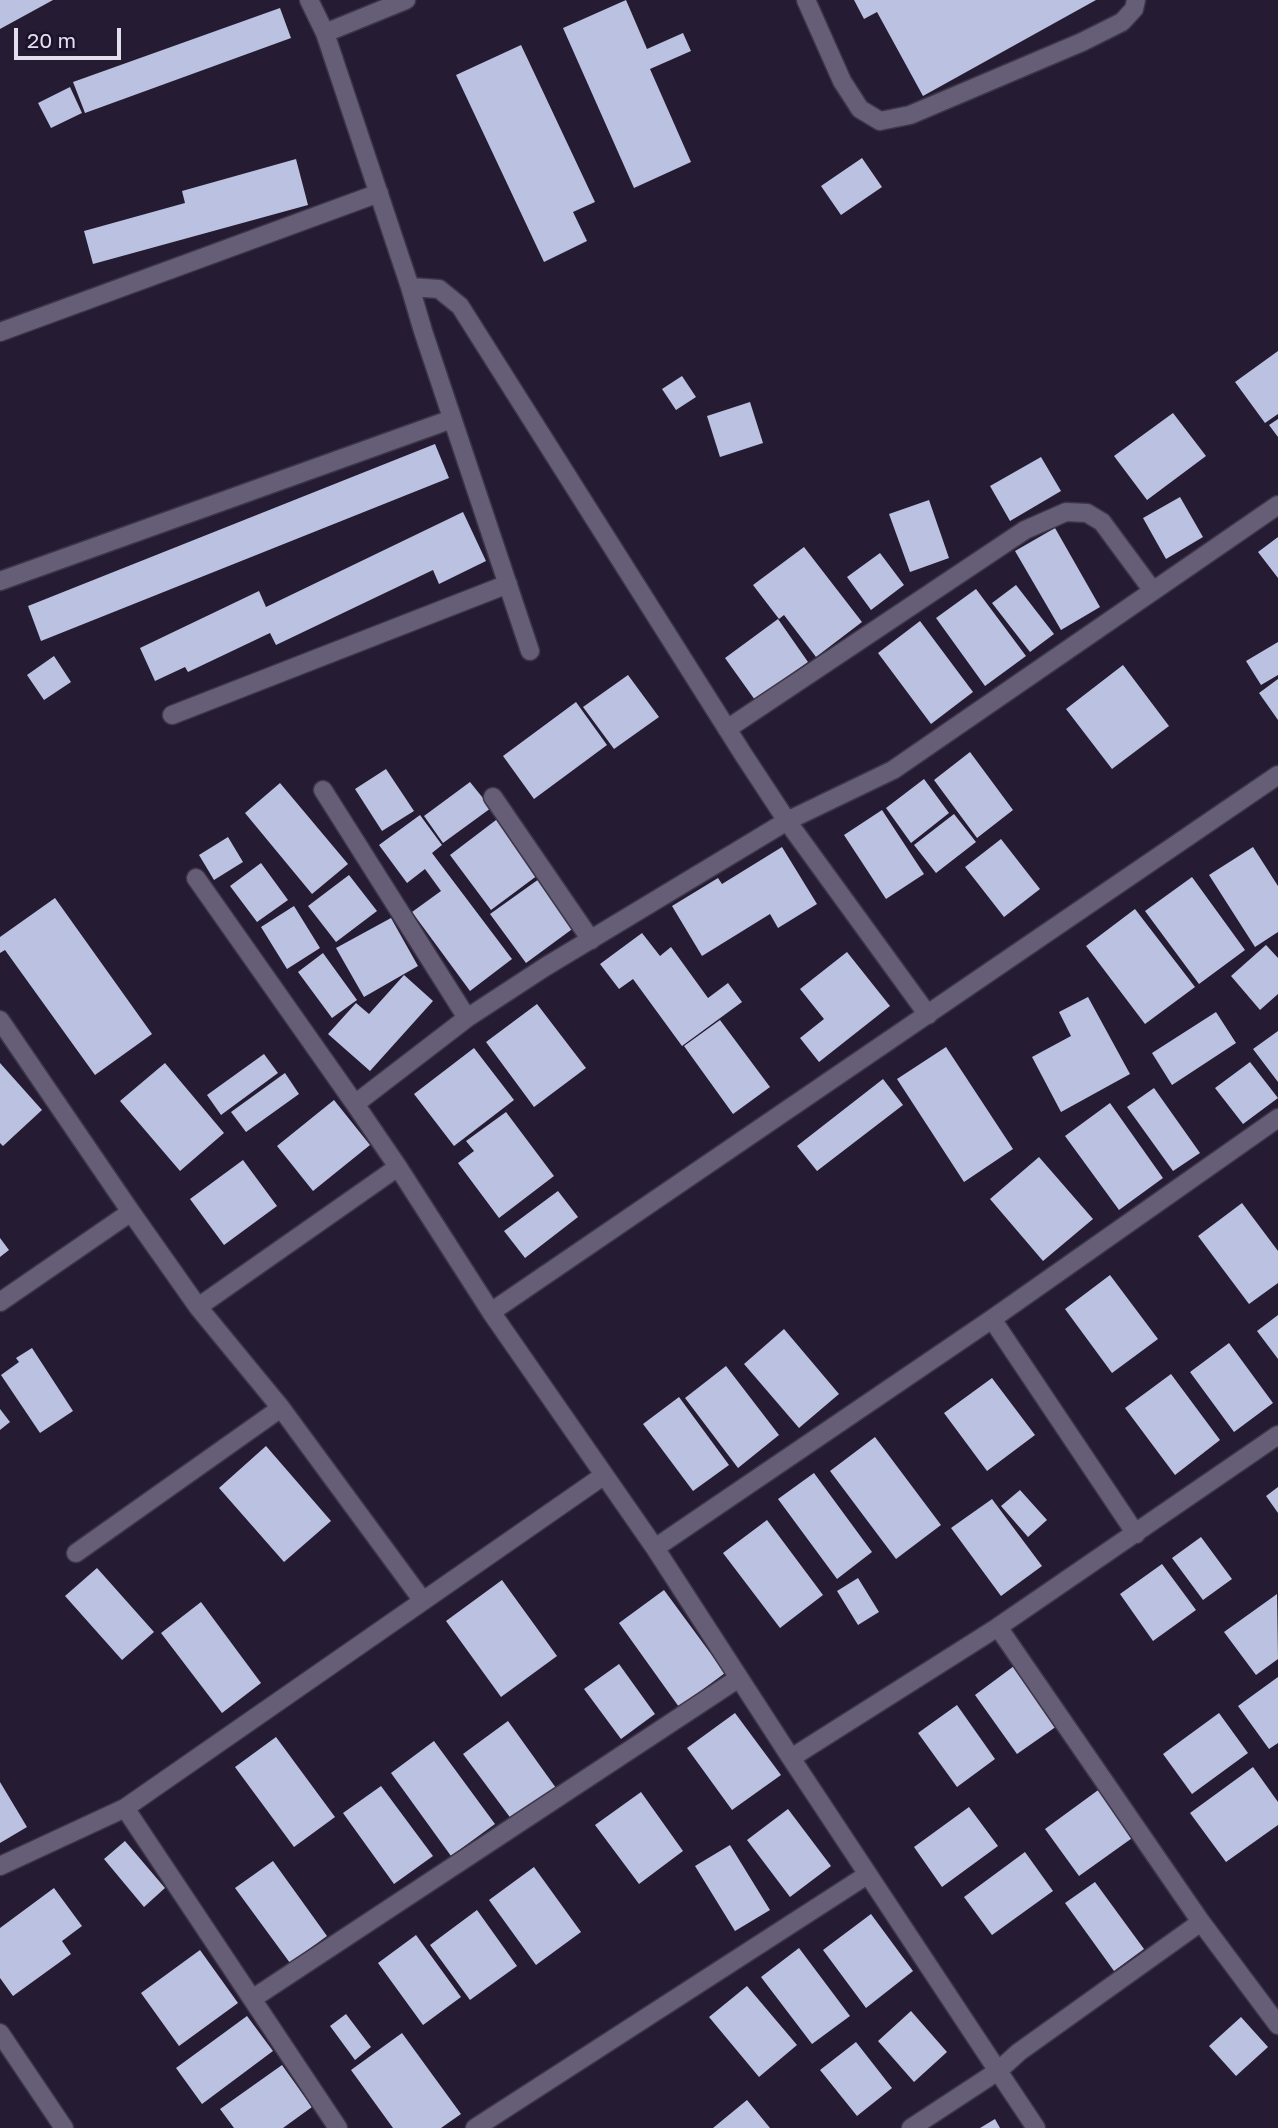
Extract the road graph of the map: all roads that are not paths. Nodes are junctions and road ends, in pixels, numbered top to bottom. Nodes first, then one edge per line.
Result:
1 (309, 0) edge
2 (406, 0) edge
3 (806, 0) edge
4 (1136, 0) edge
5 (325, 33) junction
6 (379, 193) junction
7 (410, 287) junction
8 (0, 332) edge
9 (452, 419) junction
10 (1278, 505) edge
11 (0, 581) edge
12 (508, 584) junction
13 (1153, 591) junction
14 (530, 651) dead end
15 (172, 715) dead end
16 (727, 729) junction
17 (1278, 775) edge
18 (323, 790) dead end
19 (493, 797) dead end
20 (788, 821) junction
21 (196, 878) dead end
22 (591, 940) junction
23 (928, 1014) junction
24 (467, 1018) junction
25 (0, 1020) edge
26 (355, 1104) junction
27 (1278, 1118) edge
28 (398, 1167) junction
29 (131, 1212) junction
30 (0, 1302) edge
31 (198, 1307) junction
32 (491, 1312) junction
33 (992, 1319) junction
34 (281, 1408) junction
35 (1278, 1435) edge
36 (603, 1476) junction
37 (1136, 1534) junction
38 (655, 1548) junction
39 (76, 1553) dead end
40 (423, 1601) junction
41 (998, 1627) junction
42 (739, 1678) junction
43 (790, 1758) junction
44 (125, 1808) junction
45 (0, 1866) edge
46 (867, 1875) junction
47 (1201, 1922) junction
48 (252, 1999) junction
49 (1278, 2025) edge
50 (0, 2033) edge
51 (998, 2071) junction
52 (64, 2128) edge
53 (338, 2128) edge
54 (475, 2128) edge
55 (911, 2128) edge
56 (1036, 2128) edge

1 - 5 street
2 - 5 street
3 - 4 street
5 - 6 street
6 - 7 street
6 - 8 street
7 - 9 street
7 - 16 street
9 - 11 street
9 - 12 street
10 - 13 street
12 - 14 street
12 - 15 street
13 - 16 street
13 - 20 street
16 - 20 street
17 - 23 street
18 - 24 street
19 - 22 street
20 - 22 street
20 - 23 street
21 - 26 street
22 - 24 street
23 - 32 street
24 - 26 street
25 - 29 street
26 - 28 street
27 - 33 street
28 - 31 street
28 - 32 street
29 - 30 street
29 - 31 street
31 - 34 street
32 - 36 street
33 - 37 street
33 - 38 street
34 - 39 street
34 - 40 street
35 - 37 street
36 - 38 street
36 - 40 street
37 - 41 street
38 - 42 street
40 - 44 street
41 - 43 street
41 - 47 street
42 - 43 street
42 - 48 street
43 - 46 street
44 - 45 street
44 - 48 street
46 - 51 street
46 - 54 street
47 - 49 street
47 - 51 street
48 - 53 street
50 - 52 street
51 - 55 street
51 - 56 street

